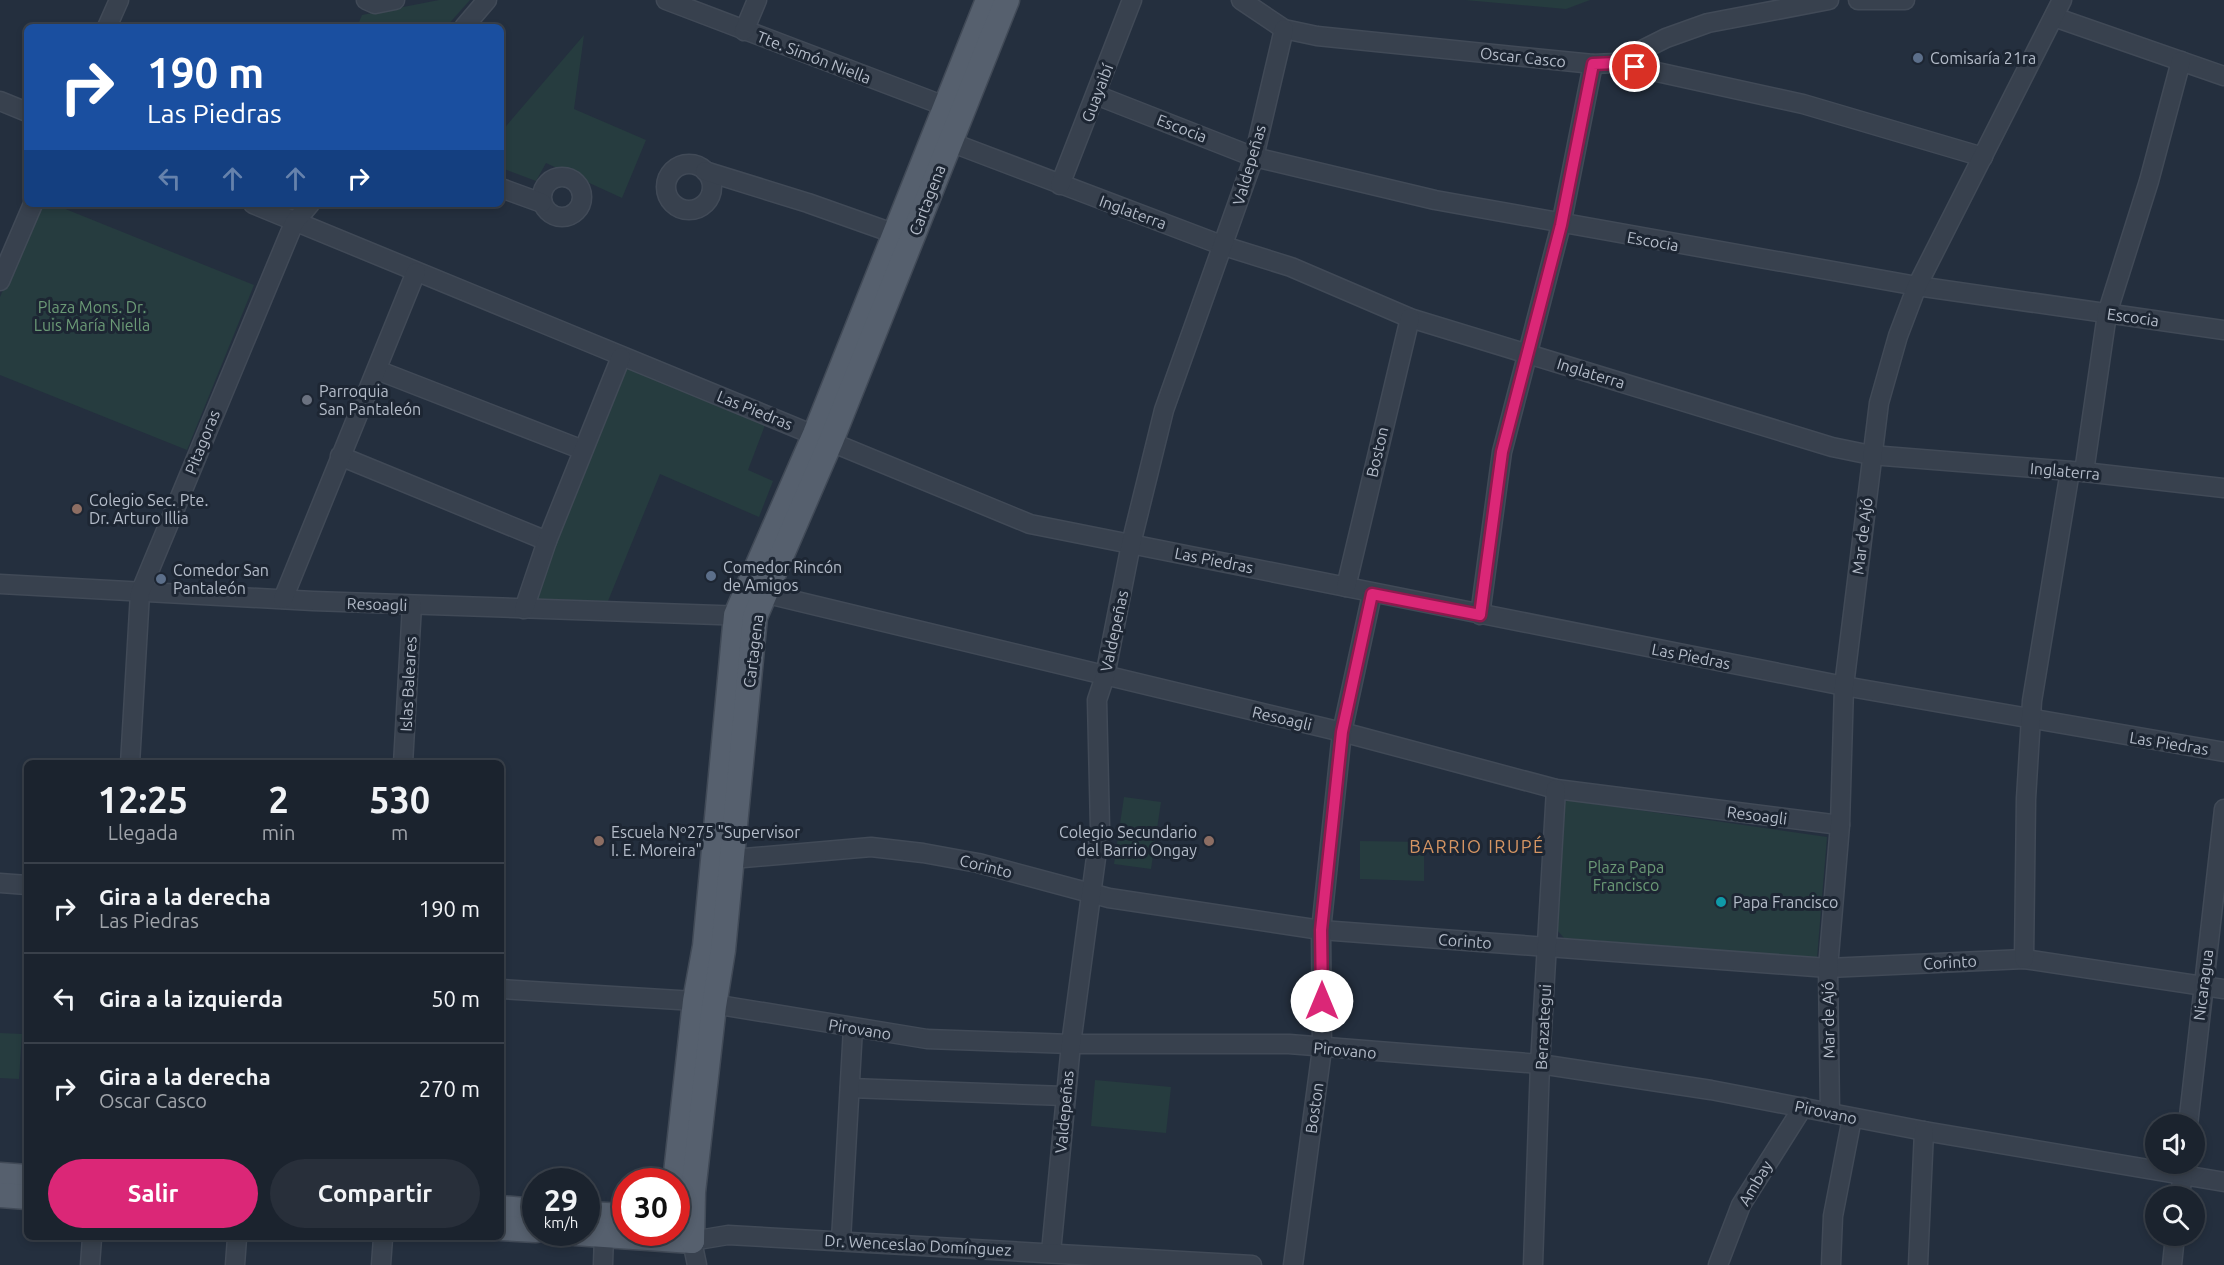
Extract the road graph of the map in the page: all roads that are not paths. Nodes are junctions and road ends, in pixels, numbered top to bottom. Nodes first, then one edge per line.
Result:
1 (118, 0) edge
2 (366, 0) edge
3 (394, 0) edge
4 (487, 0) edge
5 (666, 0) edge
6 (757, 0) edge
7 (988, 0) edge
8 (1007, 0) edge
9 (1132, 0) edge
10 (1829, 0) edge
11 (1858, 0) edge
12 (1905, 0) edge
13 (2062, 0) edge
14 (1247, 1) edge
15 (2054, 17) junction
16 (108, 24) edge
17 (467, 24) edge
18 (1284, 29) junction
19 (744, 31) junction
20 (2181, 61) junction
21 (1616, 63) junction
22 (1593, 64) junction
23 (2224, 76) edge
24 (1096, 95) junction
25 (0, 101) edge
26 (954, 109) junction
27 (24, 111) edge
28 (950, 142) junction
29 (1254, 157) junction
30 (1983, 158) junction
31 (705, 171) dead end
32 (1060, 185) junction
33 (504, 189) edge
34 (542, 203) dead end
35 (32, 207) edge
36 (259, 207) edge
37 (307, 207) edge
38 (294, 223) junction
39 (1561, 225) junction
40 (904, 237) junction
41 (1224, 246) junction
42 (416, 273) junction
43 (0, 281) edge
44 (1917, 286) junction
45 (2107, 314) junction
46 (1410, 318) junction
47 (2224, 330) edge
48 (1529, 354) junction
49 (621, 357) junction
50 (377, 370) junction
51 (823, 438) junction
52 (583, 450) junction
53 (1871, 455) junction
54 (340, 456) junction
55 (2077, 472) junction
56 (2224, 489) edge
57 (547, 541) junction
58 (1131, 544) junction
59 (0, 584) edge
60 (1346, 587) junction
61 (140, 593) junction
62 (763, 593) junction
63 (1372, 594) junction
64 (283, 599) junction
65 (412, 605) junction
66 (524, 609) junction
67 (1480, 615) junction
68 (745, 616) junction
69 (1105, 676) junction
70 (1845, 686) junction
71 (2032, 720) junction
72 (1342, 732) junction
73 (2224, 752) edge
74 (130, 760) edge
75 (403, 760) edge
76 (1556, 789) junction
77 (2224, 809) edge
78 (1840, 825) junction
79 (722, 860) junction
80 (0, 883) edge
81 (24, 885) edge
82 (1092, 894) junction
83 (1321, 930) junction
84 (1548, 947) junction
85 (2024, 959) junction
86 (1827, 968) junction
87 (2203, 986) junction
88 (504, 989) edge
89 (2224, 989) edge
90 (704, 1003) junction
91 (853, 1028) junction
92 (1071, 1044) junction
93 (1322, 1048) junction
94 (1540, 1064) junction
95 (850, 1088) junction
96 (1065, 1096) junction
97 (1803, 1107) junction
98 (1830, 1112) junction
99 (2189, 1114) edge
100 (1852, 1118) junction
101 (1924, 1131) junction
102 (2145, 1163) edge
103 (677, 1168) edge
104 (689, 1168) edge
105 (2199, 1174) edge
106 (0, 1175) edge
107 (24, 1177) edge
108 (2224, 1182) edge
109 (0, 1195) edge
110 (24, 1197) edge
111 (504, 1208) edge
112 (522, 1210) edge
113 (690, 1227) edge
114 (504, 1228) edge
115 (522, 1229) edge
116 (612, 1234) edge
117 (600, 1235) edge
118 (604, 1235) junction
119 (92, 1240) edge
120 (237, 1240) edge
121 (383, 1240) edge
122 (841, 1240) junction
123 (690, 1244) edge
124 (2174, 1246) edge
125 (1051, 1252) junction
126 (1033, 1258) edge
127 (90, 1265) edge
128 (235, 1265) edge
129 (381, 1265) edge
130 (603, 1265) edge
131 (697, 1265) edge
132 (1252, 1265) edge
133 (1293, 1265) edge
134 (1533, 1265) edge
135 (1718, 1265) edge
136 (1831, 1265) edge
137 (1918, 1265) edge
138 (2172, 1265) edge

1 - 16 street
2 - 3 street
4 - 17 street
5 - 19 street, Tte. Simón Niella
6 - 19 street
7 - 26 main road, Cartagena
8 - 26 main road, Cartagena
9 - 24 street, Guayaibí
10 - 21 street
11 - 12 street
13 - 15 street, Mar de Ajó
14 - 18 street, Oscar Casco
15 - 20 street
15 - 30 street, Mar de Ajó
18 - 22 street, Oscar Casco
18 - 29 street, Valdepeñas
19 - 26 street, Tte. Simón Niella
20 - 23 street
20 - 45 street
21 - 22 street, Oscar Casco
21 - 30 street, Oscar Casco
22 - 39 street
24 - 29 street, Escocia
24 - 32 street, Guayaibí
25 - 27 street
26 - 28 main road, Cartagena
26 - 40 main road, Cartagena
28 - 32 street, Inglaterra
28 - 40 main road, Cartagena
29 - 39 street, Escocia
29 - 41 street, Valdepeñas
30 - 44 street, Mar de Ajó
31 - 40 street
32 - 41 street, Inglaterra
33 - 34 street
35 - 43 street
36 - 38 street, Las Piedras
37 - 38 street, Pitagoras
38 - 42 street, Las Piedras
38 - 61 street, Pitagoras
39 - 44 street, Escocia
39 - 48 street
40 - 51 main road, Cartagena
41 - 46 street, Inglaterra
41 - 58 street, Valdepeñas
42 - 49 street, Las Piedras
42 - 50 street
44 - 45 street, Escocia
44 - 53 street, Mar de Ajó
45 - 47 street, Escocia
45 - 55 street
46 - 48 street, Inglaterra
46 - 60 street, Boston
48 - 53 street, Inglaterra
48 - 67 street
49 - 51 street, Las Piedras
49 - 52 street
50 - 52 street
50 - 54 street
51 - 58 street, Las Piedras
51 - 62 main road, Cartagena
51 - 68 main road, Cartagena
52 - 57 street
53 - 55 street, Inglaterra
53 - 70 street, Mar de Ajó
54 - 57 street
54 - 64 street
55 - 56 street, Inglaterra
55 - 71 street
57 - 66 street
58 - 60 street, Las Piedras
58 - 69 street, Valdepeñas
59 - 61 street, Resoagli
60 - 63 street, Las Piedras
61 - 64 street, Resoagli
61 - 74 street, Pitagoras
62 - 68 main road, Cartagena
62 - 69 street, Resoagli
63 - 67 street, Las Piedras
63 - 72 street, Boston
64 - 65 street, Resoagli
65 - 66 street, Resoagli
65 - 75 street, Islas Baleares
66 - 68 street, Resoagli
67 - 70 street, Las Piedras
68 - 79 main road, Cartagena
69 - 72 street, Resoagli
69 - 82 street, Valdepeñas
70 - 71 street, Las Piedras
70 - 78 street, Mar de Ajó
71 - 73 street, Las Piedras
71 - 85 street
72 - 76 street, Resoagli
72 - 83 street, Boston
76 - 78 street, Resoagli
76 - 84 street, Berazategui
77 - 87 street, Nicaragua
78 - 86 street, Mar de Ajó
79 - 82 street, Corinto
79 - 90 main road, Cartagena
80 - 81 street
82 - 83 street, Corinto
82 - 92 street, Valdepeñas
83 - 84 street, Corinto
83 - 93 street, Boston
84 - 86 street, Corinto
84 - 94 street, Berazategui
85 - 86 street, Corinto
85 - 87 street, Corinto
86 - 98 street, Mar de Ajó
87 - 89 street, Corinto
87 - 99 street, Nicaragua
88 - 90 street, Pirovano
90 - 91 street, Pirovano
90 - 103 main road, Cartagena
90 - 104 main road, Cartagena
91 - 92 street, Pirovano
91 - 95 street
92 - 93 street, Pirovano
92 - 96 street, Valdepeñas
93 - 94 street, Pirovano
93 - 133 street, Boston
94 - 97 street, Pirovano
94 - 134 street, Berazategui
95 - 96 street
95 - 122 street
96 - 125 street, Valdepeñas
97 - 98 street, Pirovano
97 - 135 street, Ambay
98 - 100 street, Pirovano
100 - 101 street, Pirovano
100 - 136 street
101 - 102 street, Pirovano
101 - 137 street
105 - 108 street, Pirovano
106 - 107 main road
109 - 110 main road
111 - 112 main road
113 - 122 street, Dr. Wenceslao Domínguez
114 - 115 main road
116 - 118 main road
117 - 118 main road
118 - 130 street
119 - 127 street
120 - 128 street
121 - 129 street
122 - 126 street, Dr. Wenceslao Domínguez
123 - 131 street, Cartagena
124 - 138 street
125 - 126 street, Dr. Wenceslao Domínguez
125 - 132 street, Dr. Wenceslao Domínguez

